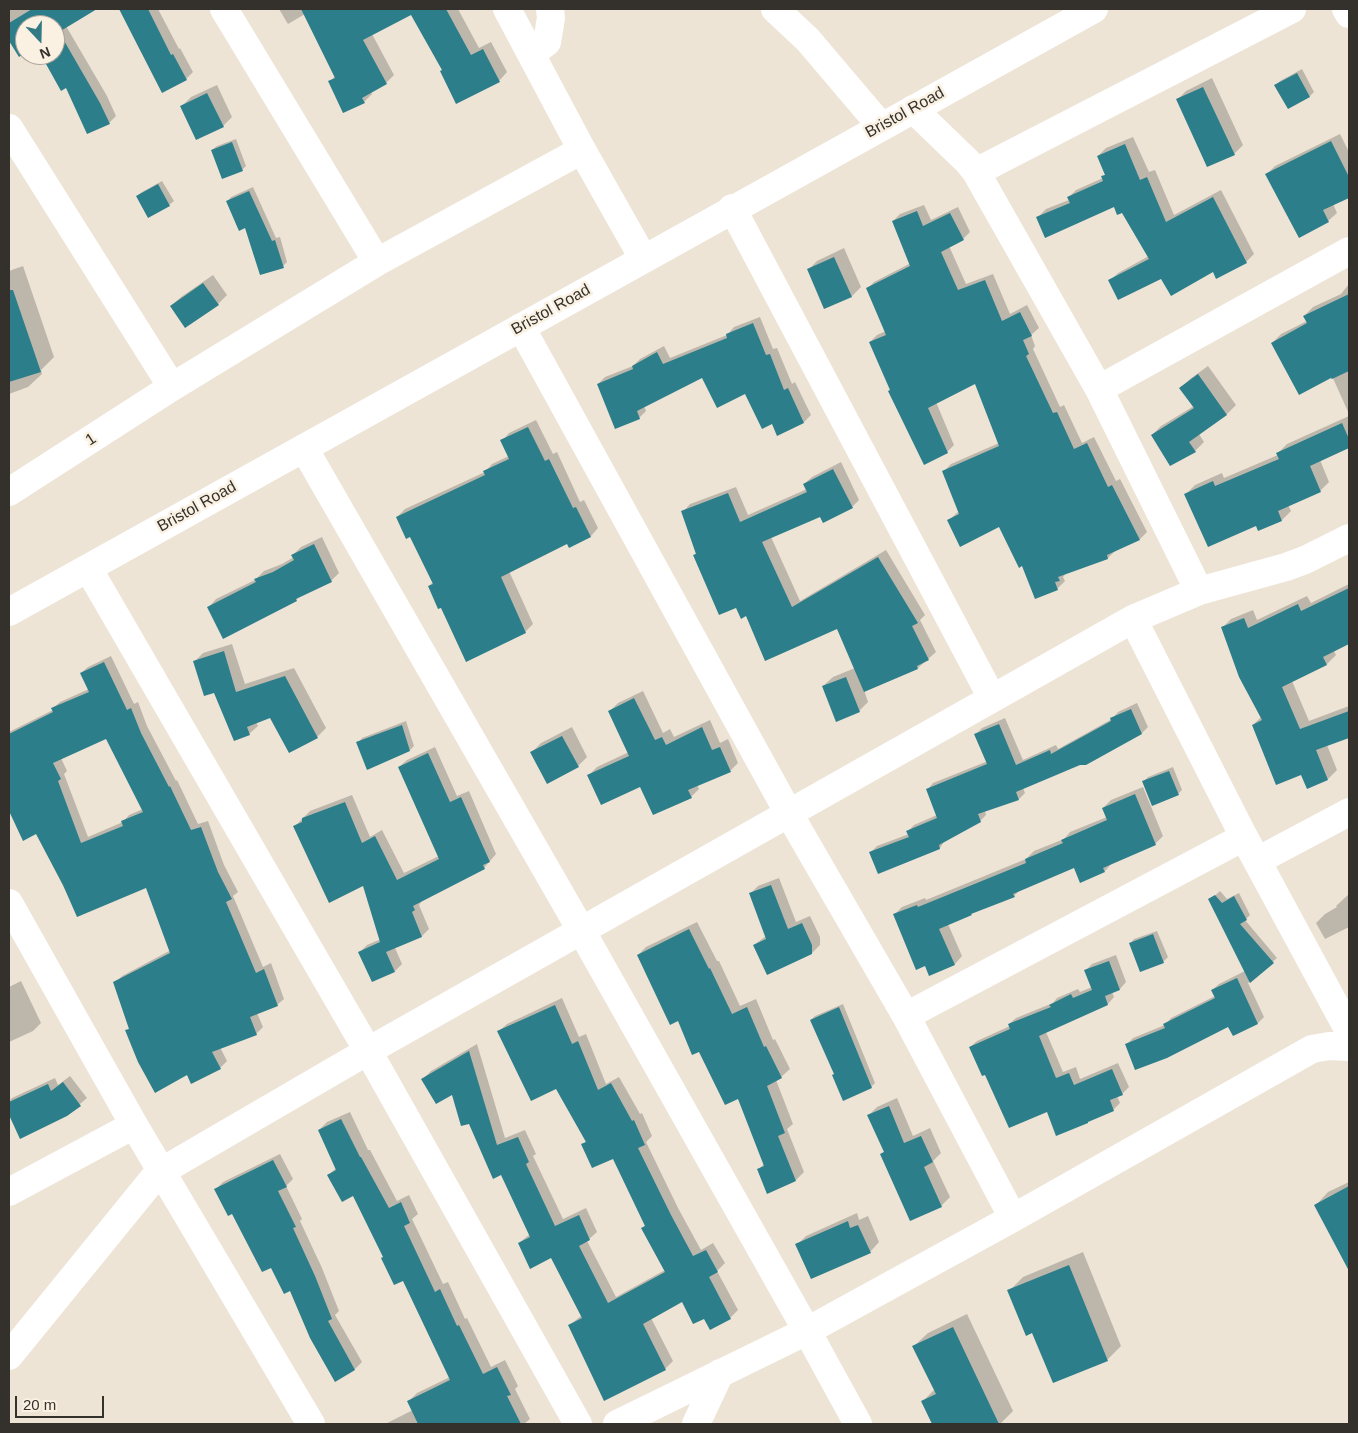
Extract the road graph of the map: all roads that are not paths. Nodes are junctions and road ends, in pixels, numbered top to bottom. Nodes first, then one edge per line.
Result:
1 (224, 9) edge
2 (507, 9) edge
3 (550, 9) edge
4 (775, 9) edge
5 (1094, 9) edge
6 (1292, 9) edge
7 (1346, 9) edge
8 (1349, 14) edge
9 (531, 54) junction
10 (913, 109) junction
11 (881, 126) junction
12 (13, 144) edge
13 (582, 150) junction
14 (976, 172) junction
15 (732, 208) junction
16 (1349, 251) edge
17 (643, 258) junction
18 (376, 262) junction
19 (521, 327) junction
20 (172, 387) junction
21 (1099, 389) junction
22 (304, 448) junction
23 (9, 492) edge
24 (1349, 538) edge
25 (88, 568) junction
26 (1199, 591) junction
27 (9, 612) edge
28 (1133, 619) junction
29 (992, 698) junction
30 (788, 812) junction
31 (1349, 812) edge
32 (1244, 837) junction
33 (1257, 861) junction
34 (13, 920) edge
35 (581, 930) junction
36 (906, 1016) junction
37 (1349, 1031) edge
38 (1349, 1047) edge
39 (368, 1051) junction
40 (134, 1125) junction
41 (162, 1171) junction
42 (9, 1192) edge
43 (1013, 1218) junction
44 (807, 1331) junction
45 (9, 1356) edge
46 (720, 1373) junction
47 (311, 1424) edge
48 (578, 1424) edge
49 (617, 1424) edge
50 (696, 1424) edge
51 (858, 1424) edge

1 - 18 street
2 - 9 street
3 - 9 street
4 - 11 street
5 - 10 street, Bristol Road
6 - 14 street
7 - 8 street
9 - 13 street
10 - 11 street, Bristol Road
10 - 14 street
11 - 15 street, Bristol Road
12 - 20 street
13 - 17 street
13 - 18 street, 1
14 - 21 street
15 - 17 street, Bristol Road
15 - 29 street
16 - 21 street
17 - 19 street, Bristol Road
18 - 20 street, 1
19 - 22 street, Bristol Road
19 - 30 street
20 - 23 street, 1
21 - 26 street
22 - 25 street, Bristol Road
22 - 35 street
24 - 26 street
25 - 27 street, Bristol Road
25 - 39 street
26 - 28 street
28 - 29 street
28 - 32 street
29 - 30 street
30 - 35 street
30 - 36 street
31 - 33 street
32 - 33 street
32 - 36 street
33 - 37 street
34 - 40 street
35 - 39 street
35 - 44 street
36 - 43 street
38 - 43 street
39 - 41 street
39 - 48 street
40 - 41 street
40 - 42 street
41 - 45 street
41 - 47 street
43 - 44 street
44 - 46 street
44 - 51 street
46 - 49 street
46 - 50 street

